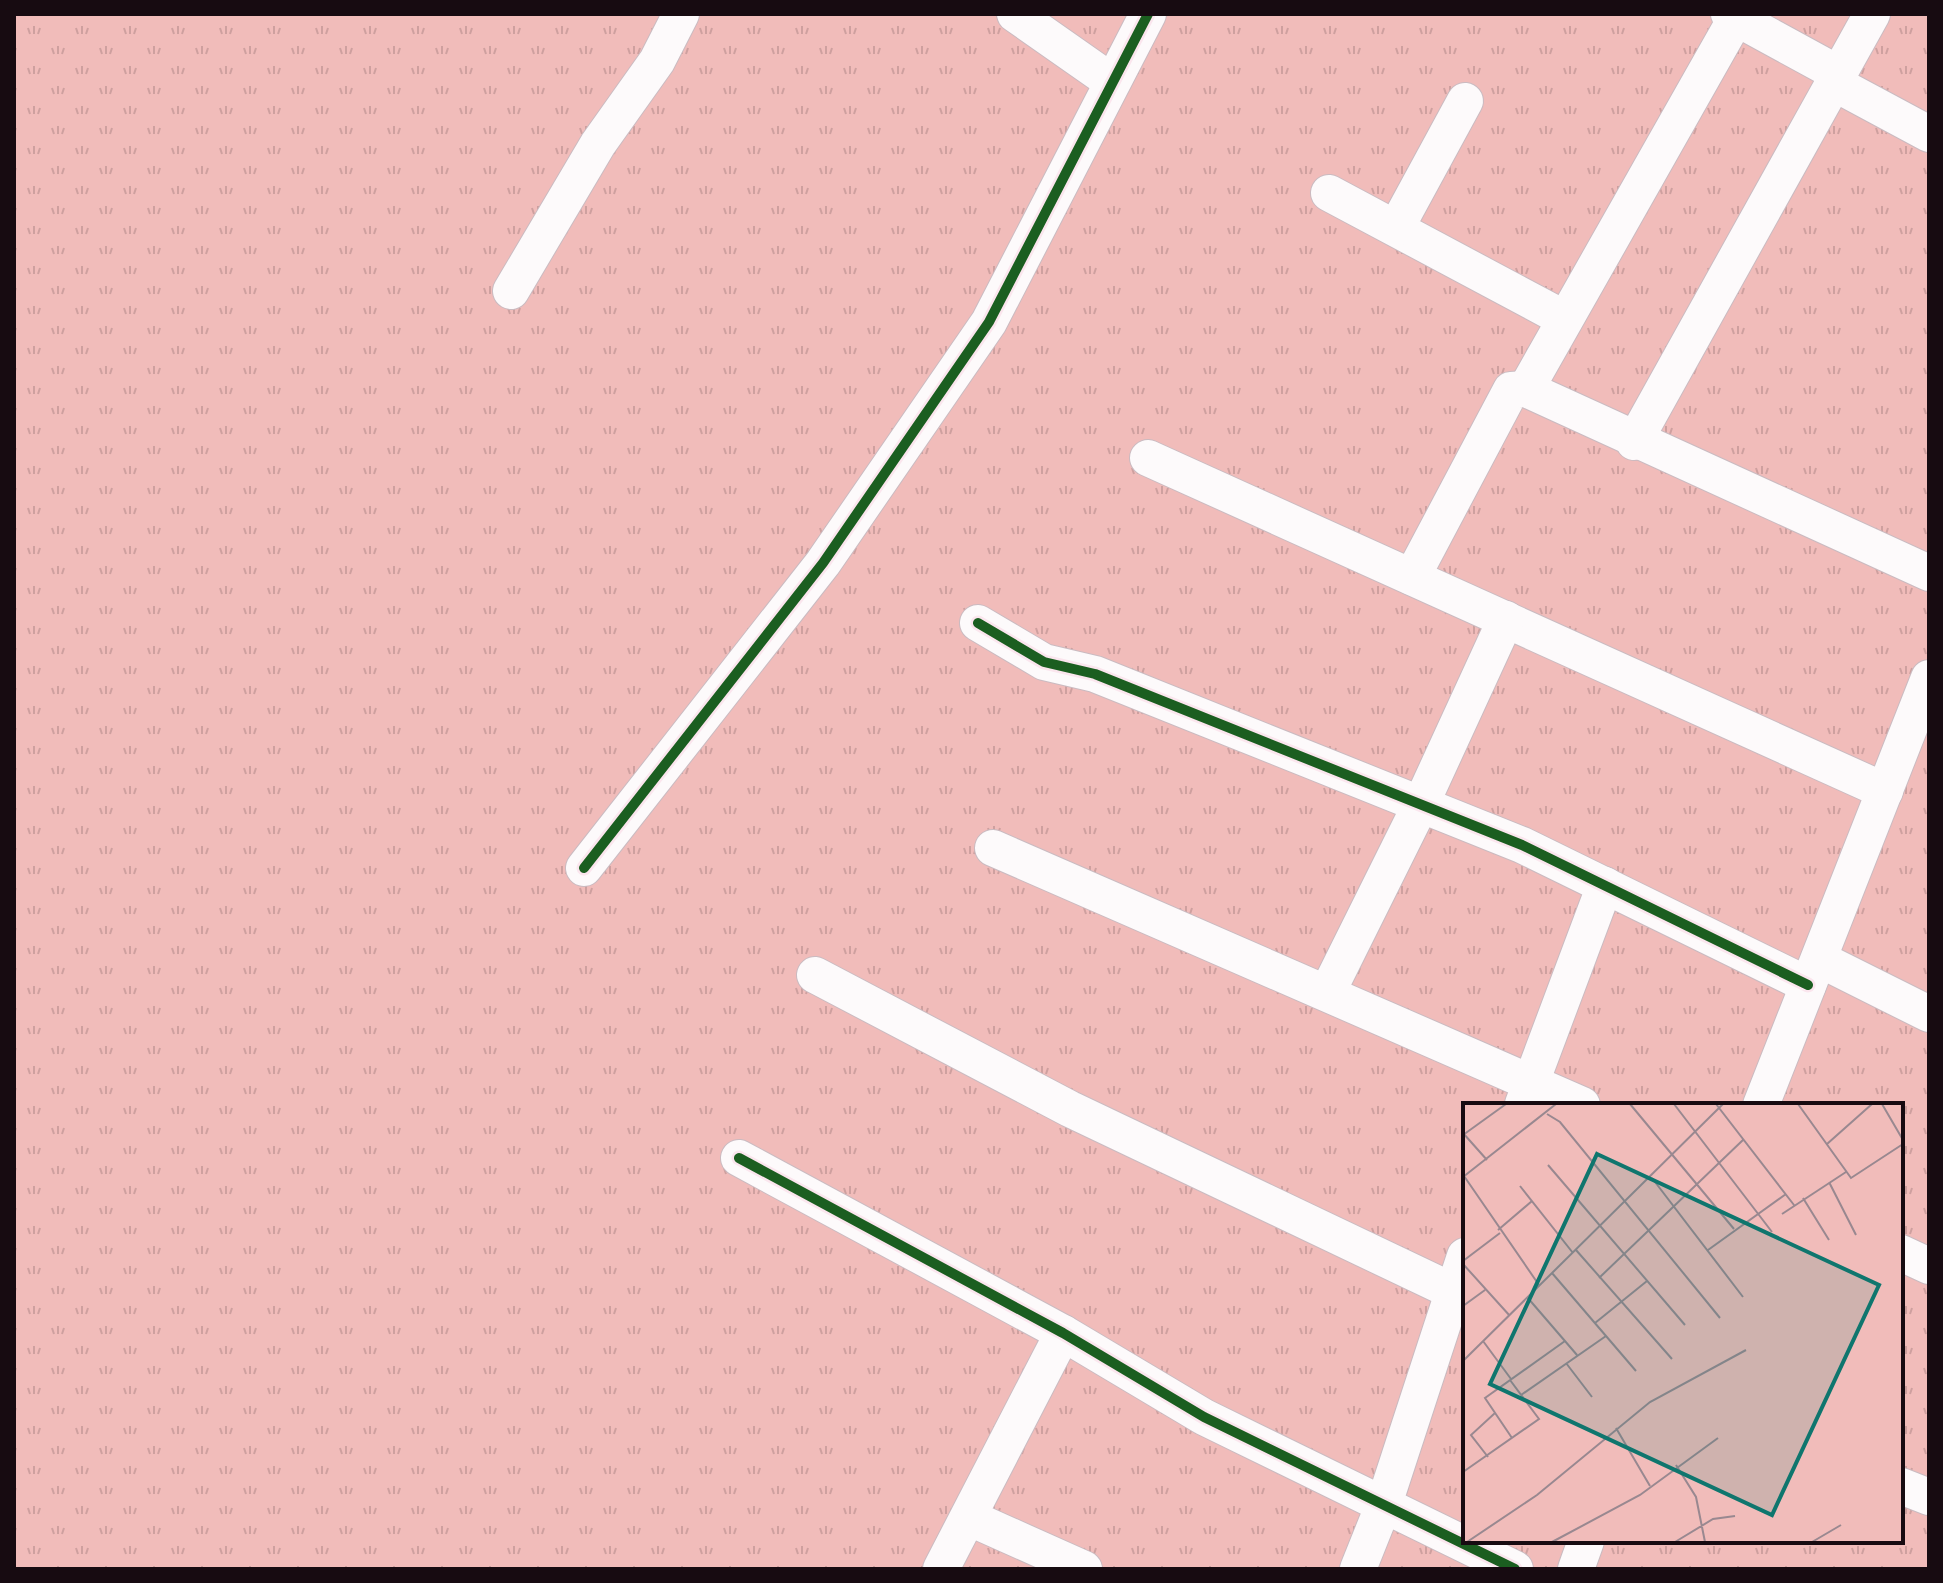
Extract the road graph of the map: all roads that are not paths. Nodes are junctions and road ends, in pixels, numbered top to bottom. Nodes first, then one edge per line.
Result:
1 (1015, 14) edge
2 (1148, 14) edge
3 (1872, 14) edge
4 (1732, 16) edge
5 (668, 19) edge
6 (1836, 79) junction
7 (1112, 82) junction
8 (1465, 101) dead end
9 (1929, 134) edge
10 (1329, 193) dead end
11 (1396, 228) junction
12 (511, 291) dead end
13 (1565, 319) junction
14 (1526, 389) junction
15 (1634, 442) junction
16 (1148, 458) dead end
17 (1929, 573) edge
18 (1412, 577) junction
19 (1506, 619) junction
20 (978, 623) dead end
21 (1928, 685) edge
22 (1885, 791) junction
23 (1421, 804) junction
24 (993, 848) dead end
25 (584, 868) dead end
26 (1605, 885) junction
27 (1813, 972) junction
28 (815, 975) dead end
29 (1327, 993) junction
30 (1929, 1014) edge
31 (1526, 1093) edge
32 (1573, 1103) edge
33 (1762, 1103) edge
34 (739, 1158) dead end
35 (1903, 1254) edge
36 (1929, 1266) edge
37 (1463, 1267) edge
38 (1458, 1294) edge
39 (1063, 1333) junction
40 (1903, 1487) edge
41 (1929, 1497) edge
42 (1384, 1504) junction
43 (970, 1518) junction
44 (1585, 1543) edge
45 (941, 1569) edge
46 (1084, 1569) edge
47 (1358, 1569) edge
48 (1515, 1569) edge
49 (1576, 1569) edge

1 - 7 street
2 - 7 street
3 - 6 street
4 - 6 street
4 - 13 street
5 - 12 street
6 - 9 street
6 - 15 street
7 - 25 street
8 - 11 street
10 - 11 street
11 - 13 street
13 - 14 street
14 - 15 street
14 - 18 street
15 - 17 street
16 - 18 street
18 - 19 street
19 - 22 street
19 - 23 street
20 - 23 street
21 - 22 street
22 - 27 street
23 - 26 street
23 - 29 street
24 - 29 street
26 - 27 street
26 - 31 street
27 - 30 street
27 - 33 street
28 - 38 street
29 - 31 street
31 - 32 street
34 - 39 street
35 - 36 street
37 - 38 street
38 - 42 street
39 - 42 street
39 - 43 street
40 - 41 street
42 - 47 street
42 - 48 street
43 - 45 street
43 - 46 street
44 - 49 street

